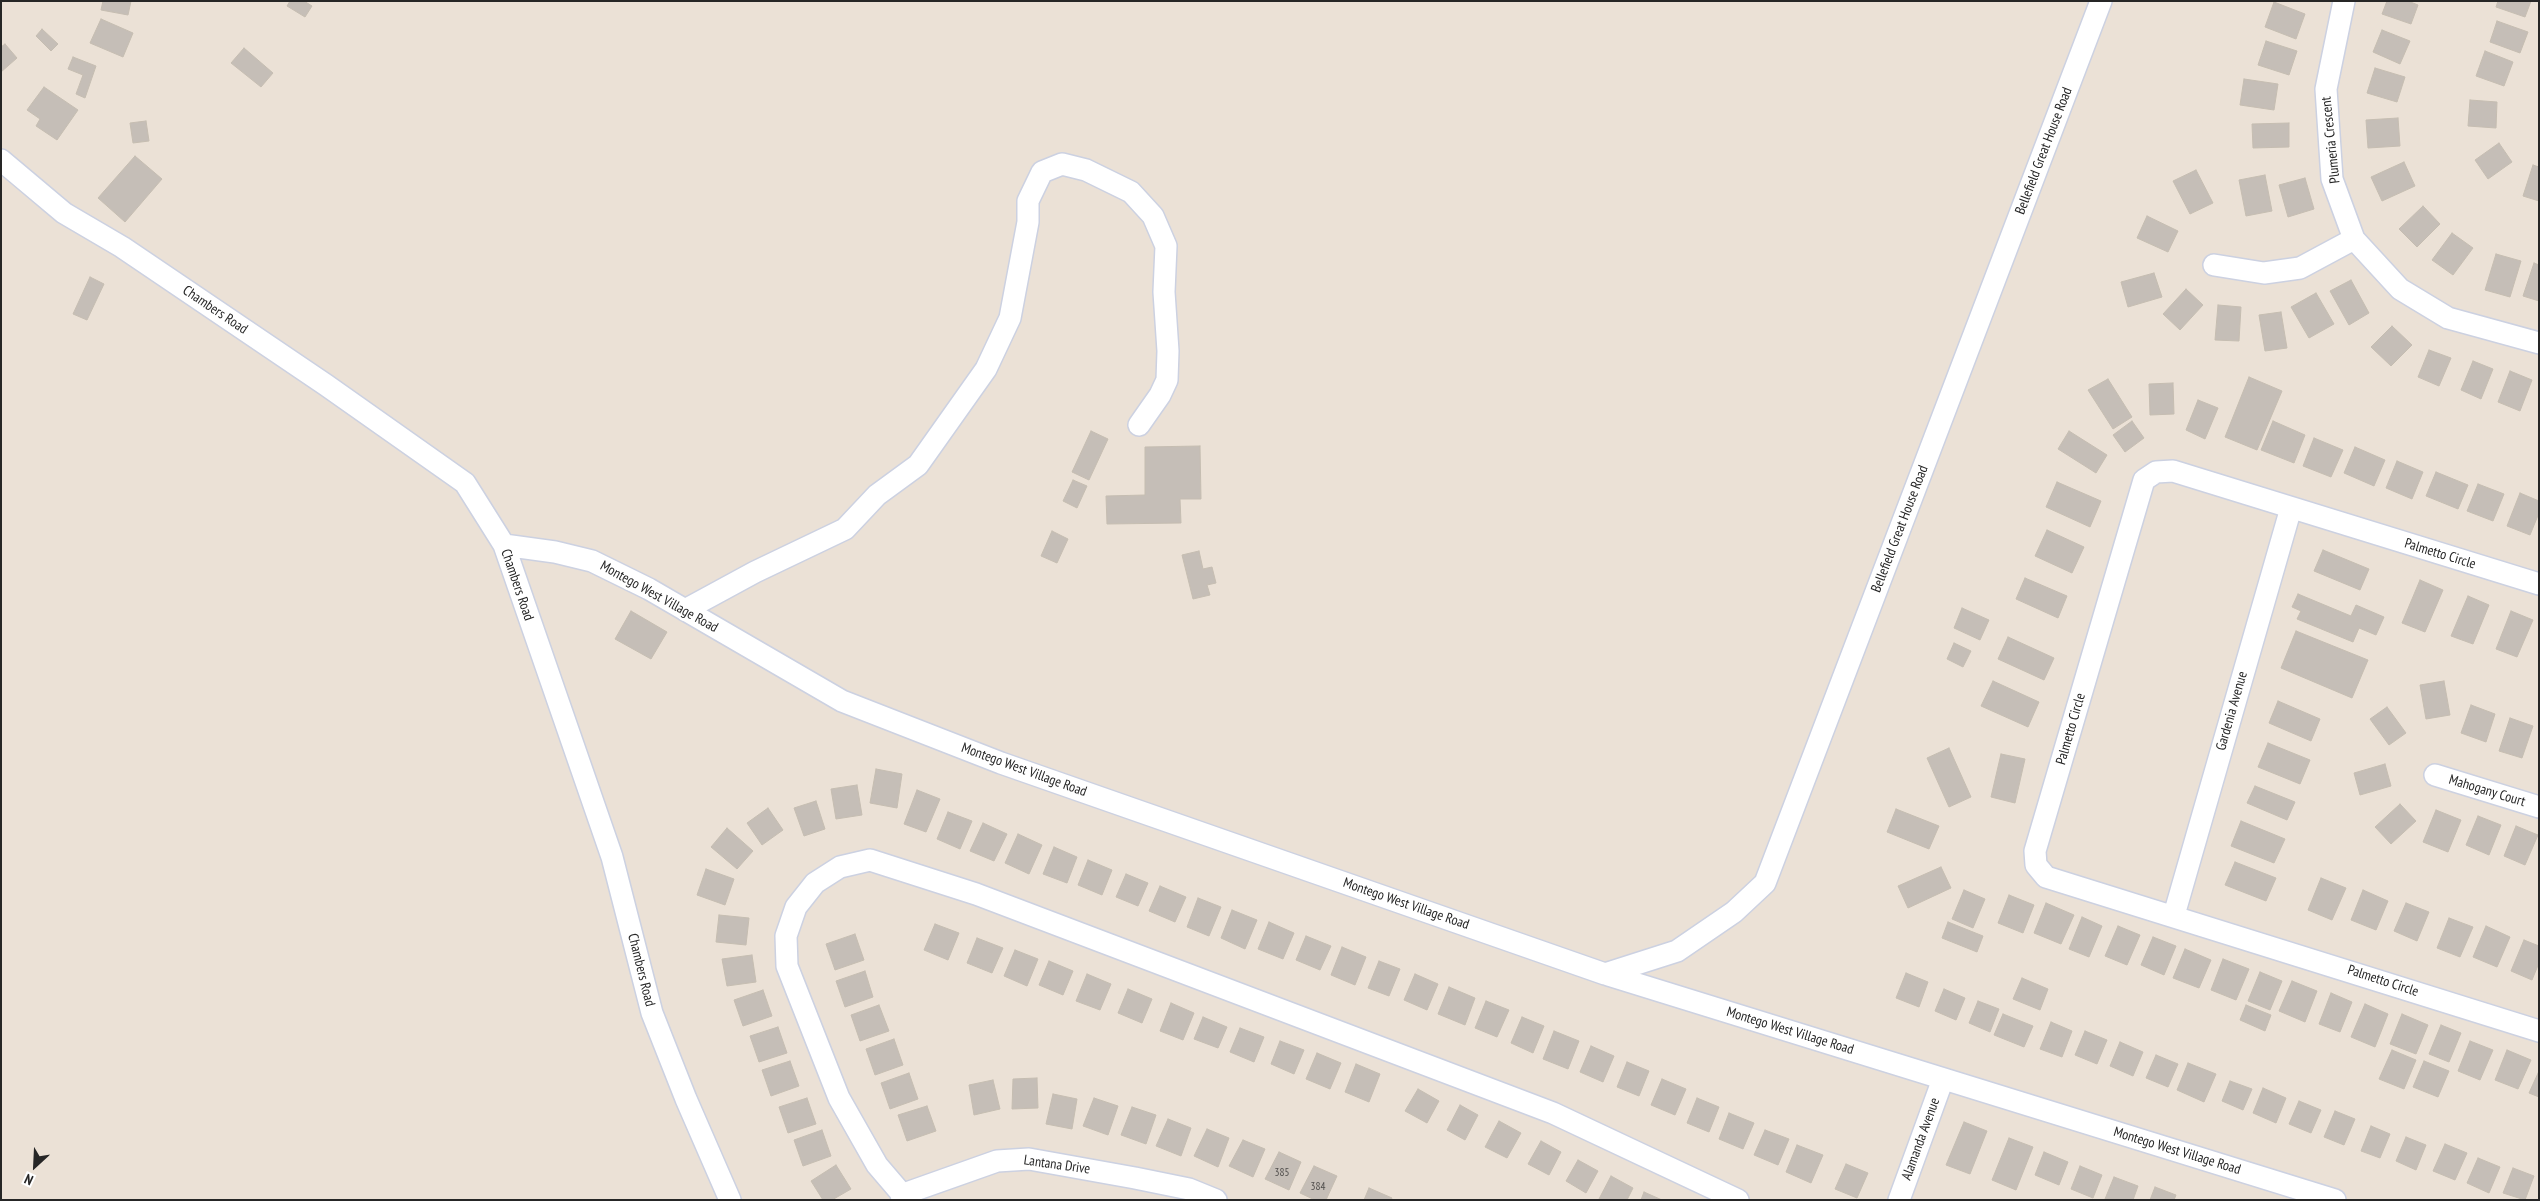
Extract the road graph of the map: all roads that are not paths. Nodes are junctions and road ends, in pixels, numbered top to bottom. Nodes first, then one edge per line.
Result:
1 (2101, 1) edge
2 (2344, 1) edge
3 (1, 160) edge
4 (2354, 239) junction
5 (2214, 265) dead end
6 (2539, 343) edge
7 (1139, 425) dead end
8 (2291, 508) junction
9 (504, 545) junction
10 (2539, 584) edge
11 (685, 610) junction
12 (2435, 775) dead end
13 (2539, 807) edge
14 (2174, 915) junction
15 (1606, 974) junction
16 (2539, 1031) edge
17 (1943, 1079) junction
18 (904, 1198) edge
19 (730, 1200) edge
20 (1216, 1200) edge
21 (1738, 1200) edge
22 (1899, 1200) edge
23 (2335, 1200) edge

1 - 15 street, Bellefield Great House Road
2 - 4 street, Plumeria Crescent
3 - 9 street, Chambers Road
4 - 5 street
4 - 6 street, Plumeria Crescent
7 - 11 street
8 - 10 street, Palmetto Circle
8 - 14 street, Gardenia Avenue
8 - 14 street, Palmetto Circle
9 - 11 street, Montego West Village Road
9 - 19 street, Chambers Road
11 - 15 street, Montego West Village Road
12 - 13 street, Mahogany Court
14 - 16 street, Palmetto Circle
15 - 17 street, Montego West Village Road
17 - 22 street, Alamanda Avenue
17 - 23 street, Montego West Village Road
18 - 20 street, Lantana Drive
18 - 21 street

